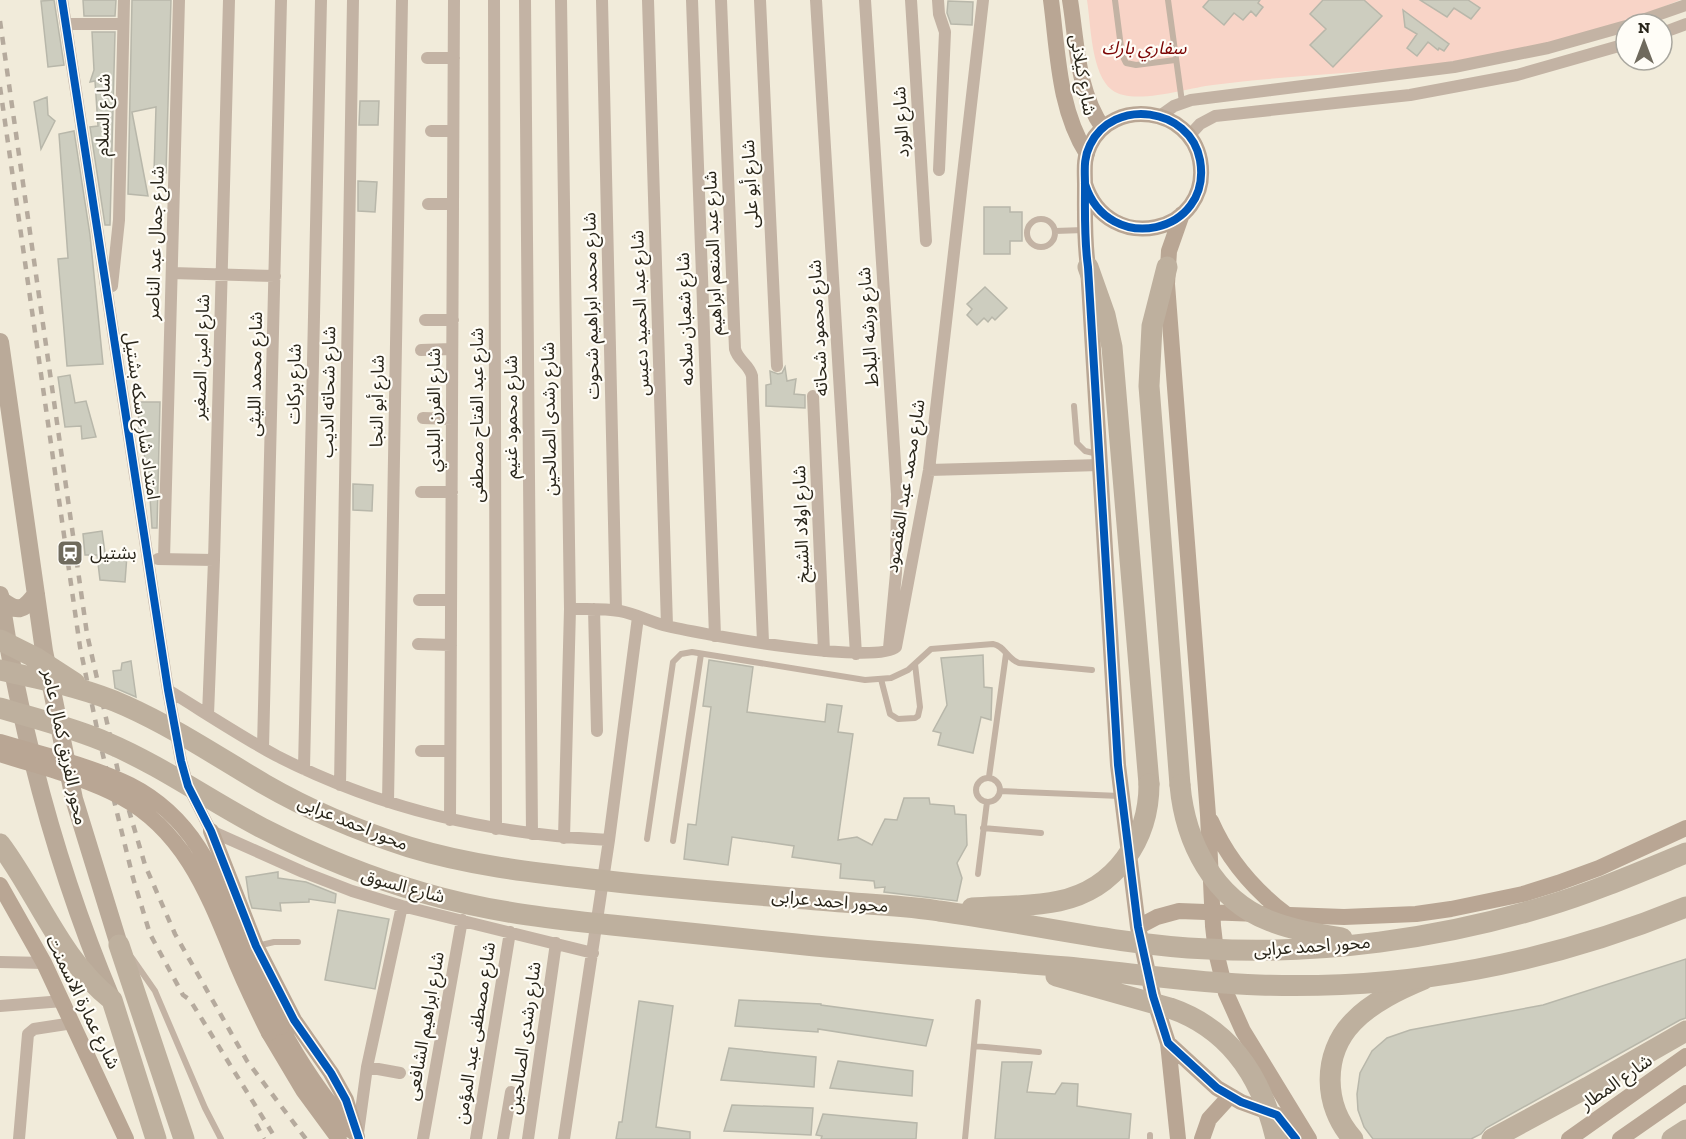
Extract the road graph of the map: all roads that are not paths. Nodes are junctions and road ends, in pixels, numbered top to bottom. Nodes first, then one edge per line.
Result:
1 (62, 0) edge
2 (124, 0) edge
3 (179, 0) edge
4 (229, 0) edge
5 (281, 0) edge
6 (321, 0) edge
7 (352, 0) edge
8 (402, 0) edge
9 (454, 0) edge
10 (494, 0) edge
11 (525, 0) edge
12 (561, 0) edge
13 (602, 0) edge
14 (648, 0) edge
15 (692, 0) edge
16 (721, 0) edge
17 (760, 0) edge
18 (816, 0) edge
19 (865, 0) edge
20 (911, 0) edge
21 (938, 0) edge
22 (983, 0) edge
23 (1051, 0) edge
24 (1071, 0) edge
25 (1114, 0) edge
26 (1168, 0) edge
27 (1686, 5) edge
28 (1666, 12) edge
29 (66, 24) junction
30 (123, 24) junction
31 (1614, 29) edge
32 (1614, 47) edge
33 (427, 58) dead end
34 (454, 58) junction
35 (1175, 60) junction
36 (1407, 74) junction
37 (1410, 94) junction
38 (1182, 102) junction
39 (1160, 116) junction
40 (1103, 128) junction
41 (431, 131) dead end
42 (453, 131) junction
43 (1189, 136) junction
44 (1087, 154) junction
45 (939, 170) dead end
46 (1085, 184) junction
47 (428, 204) dead end
48 (453, 204) junction
49 (1182, 214) junction
50 (1084, 230) junction
51 (1055, 231) junction
52 (926, 241) dead end
53 (1088, 267) junction
54 (1167, 267) junction
55 (172, 273) junction
56 (222, 275) junction
57 (275, 276) junction
58 (110, 303) junction
59 (425, 320) dead end
60 (453, 320) junction
61 (0, 342) edge
62 (421, 350) dead end
63 (452, 350) junction
64 (777, 366) dead end
65 (813, 396) dead end
66 (1074, 406) dead end
67 (423, 418) dead end
68 (452, 419) junction
69 (1099, 459) junction
70 (929, 470) junction
71 (421, 492) dead end
72 (452, 492) junction
73 (147, 558) junction
74 (164, 559) junction
75 (214, 560) junction
76 (36, 594) junction
77 (0, 595) edge
78 (1, 600) edge
79 (419, 600) dead end
80 (451, 600) junction
81 (570, 609) junction
82 (594, 609) junction
83 (616, 610) junction
84 (638, 617) junction
85 (667, 626) junction
86 (715, 636) junction
87 (763, 642) junction
88 (418, 644) dead end
89 (4, 645) edge
90 (451, 645) junction
91 (44, 651) junction
92 (824, 651) junction
93 (889, 651) junction
94 (701, 654) junction
95 (856, 654) junction
96 (1006, 654) junction
97 (915, 664) junction
98 (0, 670) edge
99 (1092, 670) dead end
100 (882, 679) junction
101 (85, 690) junction
102 (168, 690) junction
103 (0, 708) edge
104 (208, 715) junction
105 (597, 731) dead end
106 (0, 742) edge
107 (263, 748) junction
108 (422, 752) dead end
109 (450, 752) junction
110 (0, 754) edge
111 (304, 769) junction
112 (989, 777) junction
113 (340, 785) junction
114 (1000, 791) junction
115 (1122, 796) junction
116 (388, 802) junction
117 (987, 802) junction
118 (1208, 814) junction
119 (450, 820) junction
120 (984, 828) junction
121 (1686, 828) edge
122 (496, 829) junction
123 (211, 831) junction
124 (1041, 833) dead end
125 (532, 834) junction
126 (564, 838) junction
127 (647, 839) dead end
128 (609, 840) junction
129 (673, 842) dead end
130 (0, 844) edge
131 (1686, 853) edge
132 (978, 874) dead end
133 (0, 885) edge
134 (402, 906) junction
135 (1686, 907) edge
136 (936, 910) junction
137 (1213, 912) junction
138 (1287, 915) junction
139 (462, 920) junction
140 (1138, 927) junction
141 (510, 932) junction
142 (298, 942) dead end
143 (556, 943) junction
144 (1366, 943) junction
145 (119, 945) junction
146 (256, 946) junction
147 (593, 953) junction
148 (1006, 961) junction
149 (0, 962) edge
150 (44, 963) junction
151 (1430, 977) junction
152 (112, 1000) junction
153 (63, 1001) junction
154 (978, 1002) dead end
155 (0, 1006) edge
156 (73, 1023) junction
157 (275, 1030) junction
158 (1686, 1031) edge
159 (1168, 1043) junction
160 (974, 1046) junction
161 (1039, 1052) dead end
162 (1686, 1056) edge
163 (367, 1067) junction
164 (400, 1073) dead end
165 (511, 1092) dead end
166 (1686, 1093) edge
167 (1230, 1096) junction
168 (1686, 1130) edge
169 (184, 1138) edge
170 (358, 1138) edge
171 (20, 1139) edge
172 (126, 1139) edge
173 (156, 1139) edge
174 (221, 1139) edge
175 (339, 1139) edge
176 (423, 1139) edge
177 (476, 1139) edge
178 (503, 1139) edge
179 (528, 1139) edge
180 (564, 1139) edge
181 (965, 1139) edge
182 (1178, 1139) edge
183 (1202, 1139) edge
184 (1276, 1139) edge
185 (1296, 1139) edge
186 (1309, 1139) edge
187 (1353, 1139) edge
188 (1492, 1139) edge
189 (1569, 1139) edge
190 (1620, 1139) edge
191 (1672, 1139) edge

1 - 29 street, امتداد شارع سكه بشتيل
2 - 30 street, شارع السلام
3 - 55 street, شارع جمال عبد الناصر
4 - 56 street, شارع امين الصغير
5 - 57 street, شارع محمد الليثى
6 - 111 street, شارع بركات
7 - 113 street, شارع شحاته الديب
8 - 116 street, شارع أبو النجا
9 - 34 street, شارع الفرن البلدي
10 - 122 street, شارع عبد الفتاح مصطفى
11 - 125 street, شارع محمود غنيم
12 - 81 street, شارع رشدى الصالحين
13 - 83 street, شارع محمد ابراهيم شحوت
14 - 85 street, شارع عبد الحميد دعبس
15 - 86 street, شارع شعبان سلامه
16 - 87 street, شارع عبد المنعم ابراهيم
17 - 64 street, شارع أبو على
18 - 95 street, شارع محمود شحاته
19 - 93 street, شارع ورشه البلاط
20 - 52 street, شارع الورد
21 - 45 street
22 - 70 street, شارع محمد عبد المقصود
23 - 44 street, شارع كيلانى
24 - 40 street, شارع كيلانى
25 - 35 lane
26 - 35 lane
27 - 28 street
29 - 30 street
29 - 58 street, امتداد شارع سكه بشتيل
30 - 58 street, شارع السلام
31 - 36 street
32 - 37 street
33 - 34 street
34 - 42 street, شارع الفرن البلدي
35 - 38 lane
36 - 37 street
36 - 38 street
37 - 43 street
38 - 39 street
39 - 40 street
39 - 43 street
40 - 44 street
41 - 42 street
42 - 48 street, شارع الفرن البلدي
43 - 49 street
44 - 46 street
46 - 49 street
46 - 50 street
47 - 48 street
48 - 60 street, شارع الفرن البلدي
49 - 54 street
50 - 51 lane
50 - 53 street
51 - 51 lane
53 - 69 street
53 - 136 highway, bridge
54 - 118 street
54 - 144 highway, bridge
55 - 56 street
55 - 74 street, شارع جمال عبد الناصر
56 - 57 street
56 - 75 street, شارع امين الصغير
57 - 107 street, شارع محمد الليثى
58 - 73 street, امتداد شارع سكه بشتيل
59 - 60 street
60 - 63 street, شارع الفرن البلدي
61 - 76 main road, محور الفريق كمال عامر
62 - 63 street
63 - 68 street, شارع الفرن البلدي
65 - 92 street, شارع اولاد الشيخ
66 - 69 lane
67 - 68 street
68 - 72 street, شارع الفرن البلدي
69 - 70 street
69 - 115 street
70 - 93 street, شارع محمد عبد المقصود
71 - 72 street
72 - 80 street, شارع الفرن البلدي
73 - 74 street
73 - 102 street, امتداد شارع سكه بشتيل
74 - 75 street
75 - 104 street, شارع امين الصغير
76 - 78 main road
76 - 91 main road, محور الفريق كمال عامر
77 - 78 main road, محور الفريق كمال عامر
78 - 89 main road, محور الفريق كمال عامر
79 - 80 street
80 - 90 street, شارع الفرن البلدي
81 - 82 street
81 - 126 street, شارع رشدى الصالحين
82 - 83 street
82 - 105 street
83 - 84 street
84 - 85 street
84 - 128 street
85 - 86 street
86 - 87 street
87 - 92 street
88 - 90 street
89 - 91 main road
89 - 101 highway, bridge
89 - 152 main road, محور الفريق كمال عامر
90 - 109 street, شارع الفرن البلدي
91 - 145 main road, محور الفريق كمال عامر
92 - 95 street
93 - 95 street
94 - 100 lane
94 - 127 lane
94 - 129 lane
96 - 97 lane
96 - 99 lane
96 - 112 lane
97 - 100 lane
97 - 100 lane
98 - 101 highway, محور احمد عرابى, bridge
101 - 136 highway, محور احمد عرابى, bridge
102 - 104 street
102 - 123 street, امتداد شارع سكه بشتيل
103 - 148 highway, محور احمد عرابى, bridge
104 - 107 street
106 - 157 street, bridge
107 - 111 street
108 - 109 street
109 - 119 street, شارع الفرن البلدي
110 - 157 street, bridge
111 - 113 street
112 - 114 lane
112 - 117 lane
113 - 116 street
114 - 115 lane
114 - 117 lane
115 - 140 street
116 - 119 street
117 - 120 lane
118 - 137 street
118 - 138 street
119 - 122 street
120 - 124 lane
120 - 132 lane
121 - 138 street
122 - 125 street
123 - 134 street, شارع السوق
123 - 146 street
125 - 126 street
126 - 128 street
128 - 147 street
130 - 152 highway
131 - 144 highway, محور احمد عرابى, bridge
133 - 150 street, شارع عمارة الاسمنت
134 - 139 street, شارع السوق
134 - 163 street
135 - 151 highway, محور احمد عرابى, bridge
136 - 144 highway, محور احمد عرابى, bridge
137 - 138 street
137 - 140 street
137 - 186 street
139 - 141 street, شارع السوق
139 - 176 street, شارع ابراهيم الشافعى
140 - 159 street
141 - 143 street, شارع السوق
141 - 177 street, شارع مصطفى عبد المؤمن
142 - 146 lane
143 - 147 street, شارع السوق
143 - 179 street, شارع رشدى الصالحين
145 - 169 highway, محور الفريق كمال عامر
145 - 174 lane
146 - 170 street
147 - 180 street
148 - 151 highway, محور احمد عرابى, bridge
148 - 184 highway, bridge
149 - 150 street
150 - 153 street, شارع عمارة الاسمنت
151 - 187 highway, bridge
152 - 173 highway, محور الفريق كمال عامر
153 - 155 street
153 - 156 street, شارع عمارة الاسمنت
154 - 160 lane
156 - 171 street
156 - 172 street, شارع عمارة الاسمنت
157 - 170 street
157 - 175 street
158 - 188 highway
159 - 167 street
159 - 182 street
160 - 161 lane
160 - 181 lane
162 - 189 street, شارع المطار
163 - 164 street
163 - 170 street
165 - 178 street
166 - 190 street
167 - 183 street
167 - 185 street
168 - 191 highway

